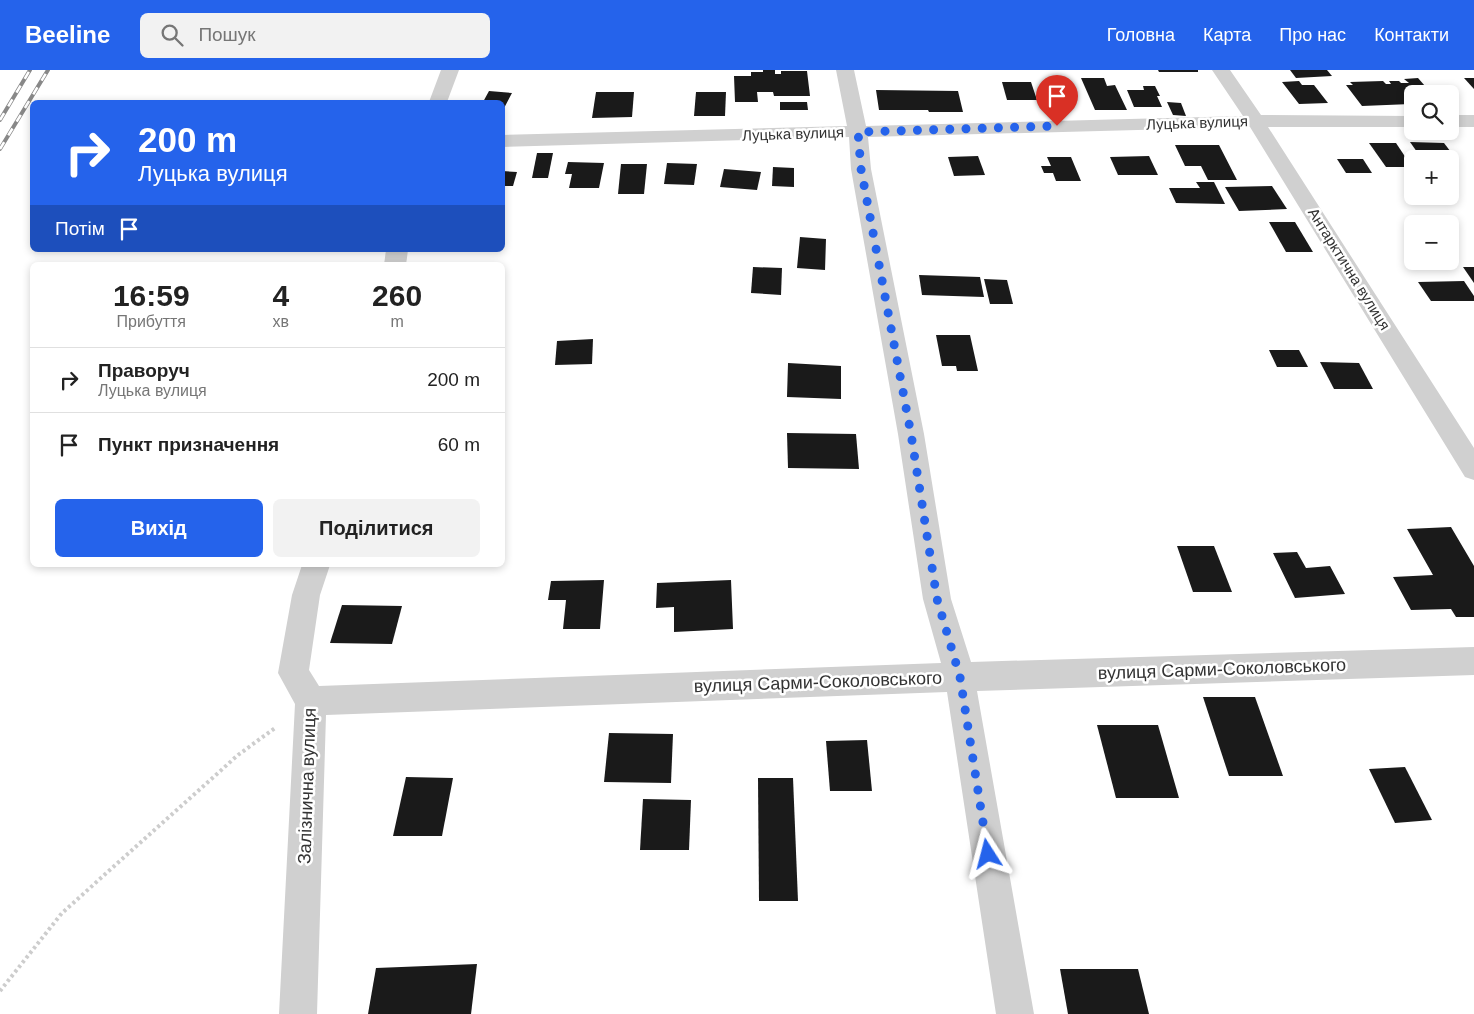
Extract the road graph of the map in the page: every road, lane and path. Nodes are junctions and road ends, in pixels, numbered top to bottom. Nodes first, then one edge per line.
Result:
1 (450, 70) edge
2 (845, 70) edge
3 (1221, 70) edge
4 (439, 100) edge
5 (1256, 121) junction
6 (1404, 121) edge
7 (1459, 121) edge
8 (1474, 121) edge
9 (858, 132) junction
10 (505, 141) edge
11 (1474, 470) edge
12 (315, 567) edge
13 (1474, 661) edge
14 (960, 677) junction
15 (311, 701) junction
16 (0, 990) edge
17 (298, 1014) edge
18 (1015, 1014) edge

1 - 4 street
2 - 9 street
3 - 5 street, Антарктична вулиця
5 - 6 street, Луцька вулиця
5 - 9 street, Луцька вулиця
5 - 11 street, Антарктична вулиця
7 - 8 street
9 - 10 street, Луцька вулиця
9 - 14 street
12 - 15 street, Залізнична вулиця
13 - 14 street, вулиця Сарми-Соколовського
14 - 15 street, вулиця Сарми-Соколовського
14 - 18 street
15 - 16 path
15 - 17 street, Залізнична вулиця

